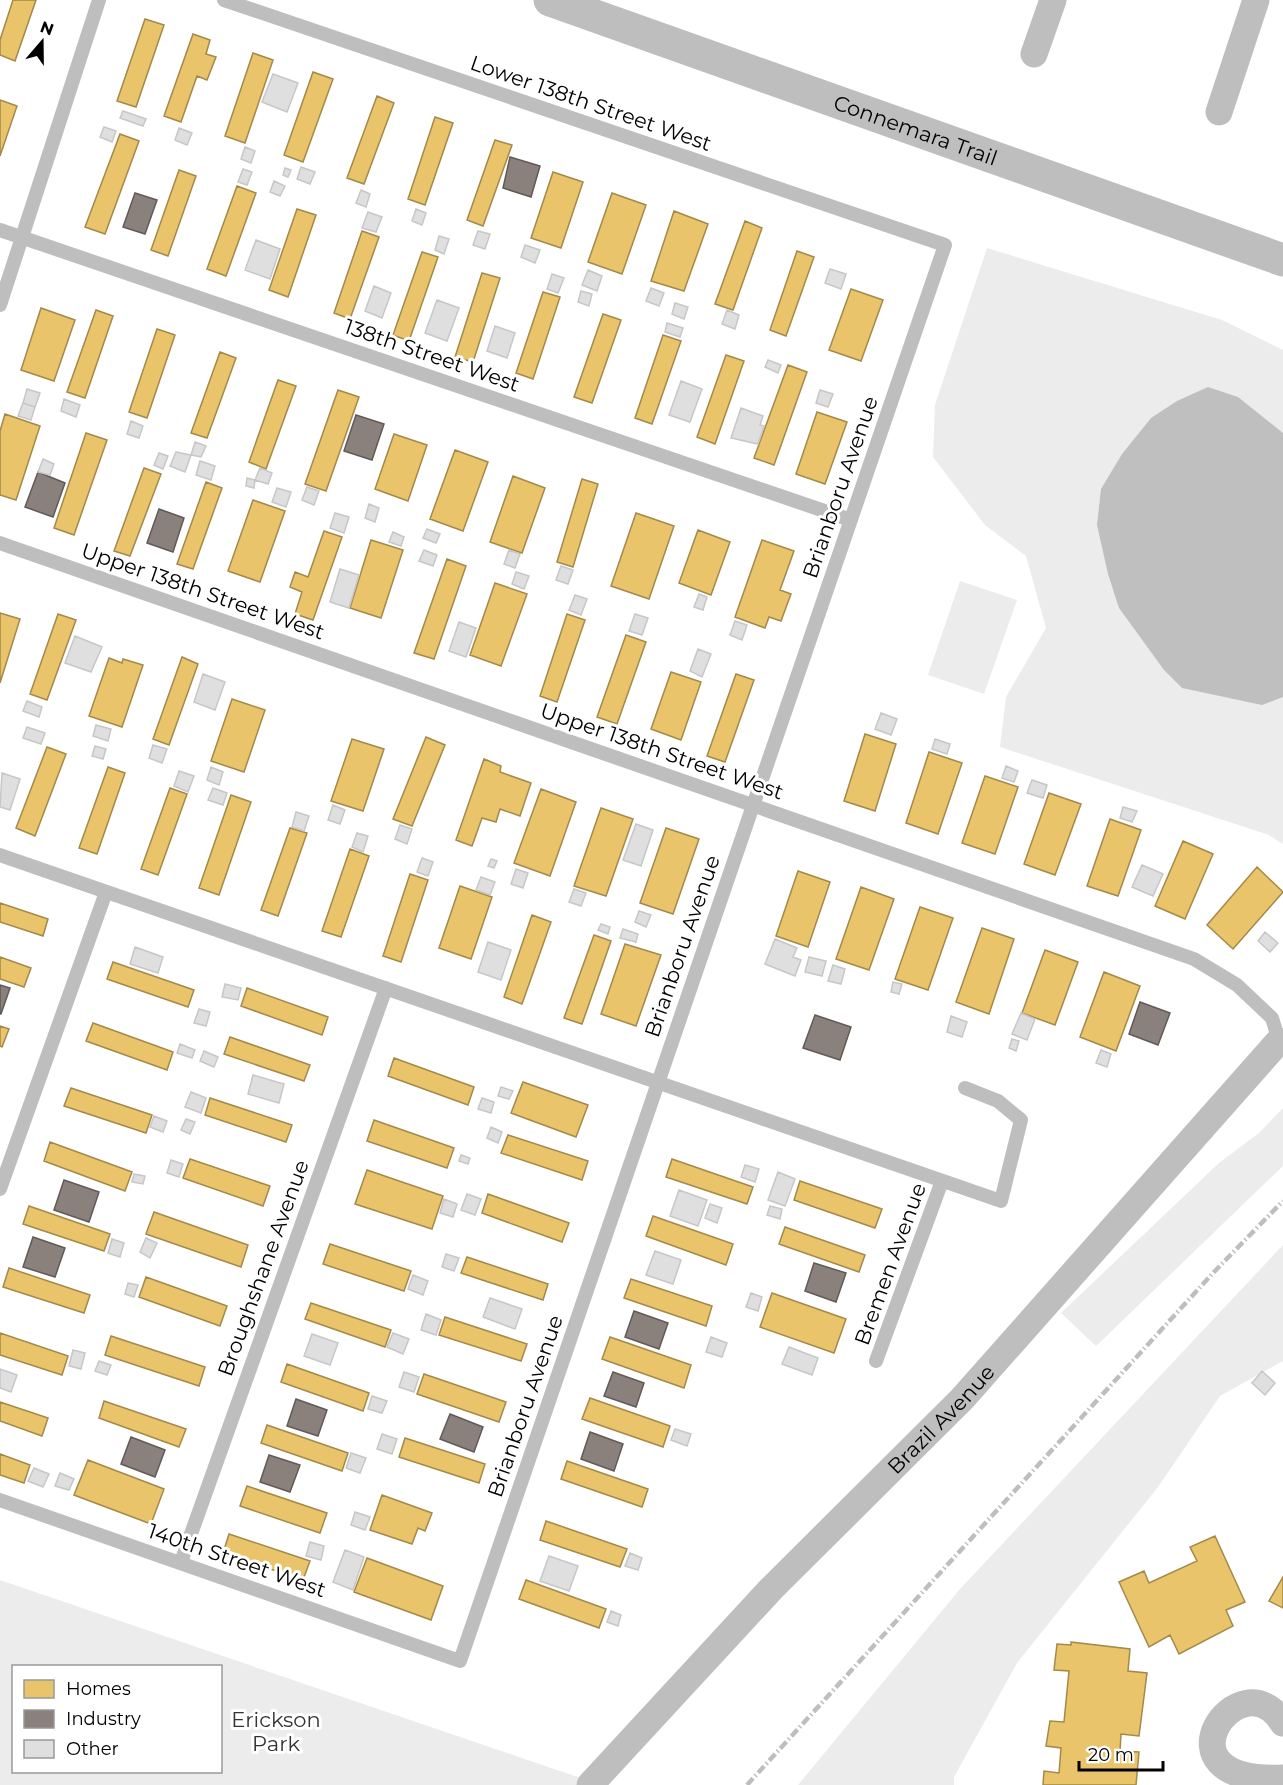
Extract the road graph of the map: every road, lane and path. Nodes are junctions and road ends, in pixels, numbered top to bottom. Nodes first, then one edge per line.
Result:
1 (99, 0) edge
2 (224, 0) edge
3 (549, 0) edge
4 (1053, 0) edge
5 (1256, 0) edge
6 (1034, 54) dead end
7 (1219, 112) dead end
8 (0, 231) edge
9 (23, 238) junction
10 (945, 245) joint
11 (1283, 260) edge
12 (0, 305) edge
13 (851, 520) junction
14 (0, 543) edge
15 (753, 806) junction
16 (0, 855) edge
17 (106, 892) junction
18 (386, 988) junction
19 (1279, 1041) joint
20 (658, 1083) junction
21 (964, 1088) dead end
22 (942, 1181) junction
23 (0, 1189) edge
24 (876, 1361) dead end
25 (0, 1500) edge
26 (181, 1562) junction
27 (460, 1661) joint
28 (1283, 1723) edge
29 (1283, 1778) edge
30 (590, 1785) edge

1 - 9 lane
2 - 10 lane, Lower 138th Street West
3 - 11 street, Connemara Trail
4 - 6 street
5 - 7 street
8 - 9 lane, 138th Street West
9 - 12 lane
9 - 13 lane, 138th Street West
10 - 13 lane, Brianboru Avenue
13 - 15 lane, Brianboru Avenue
14 - 15 lane, Upper 138th Street West
15 - 19 lane, Upper 138th Street West
15 - 20 lane, Brianboru Avenue
16 - 17 lane
17 - 18 lane
17 - 23 lane
18 - 20 lane
18 - 26 lane, Broughshane Avenue
19 - 30 street, Brazil Avenue
20 - 22 lane
20 - 27 lane, Brianboru Avenue
21 - 22 lane
22 - 24 lane, Bremen Avenue
25 - 26 lane, 140th Street West
26 - 27 lane, 140th Street West
28 - 29 street

